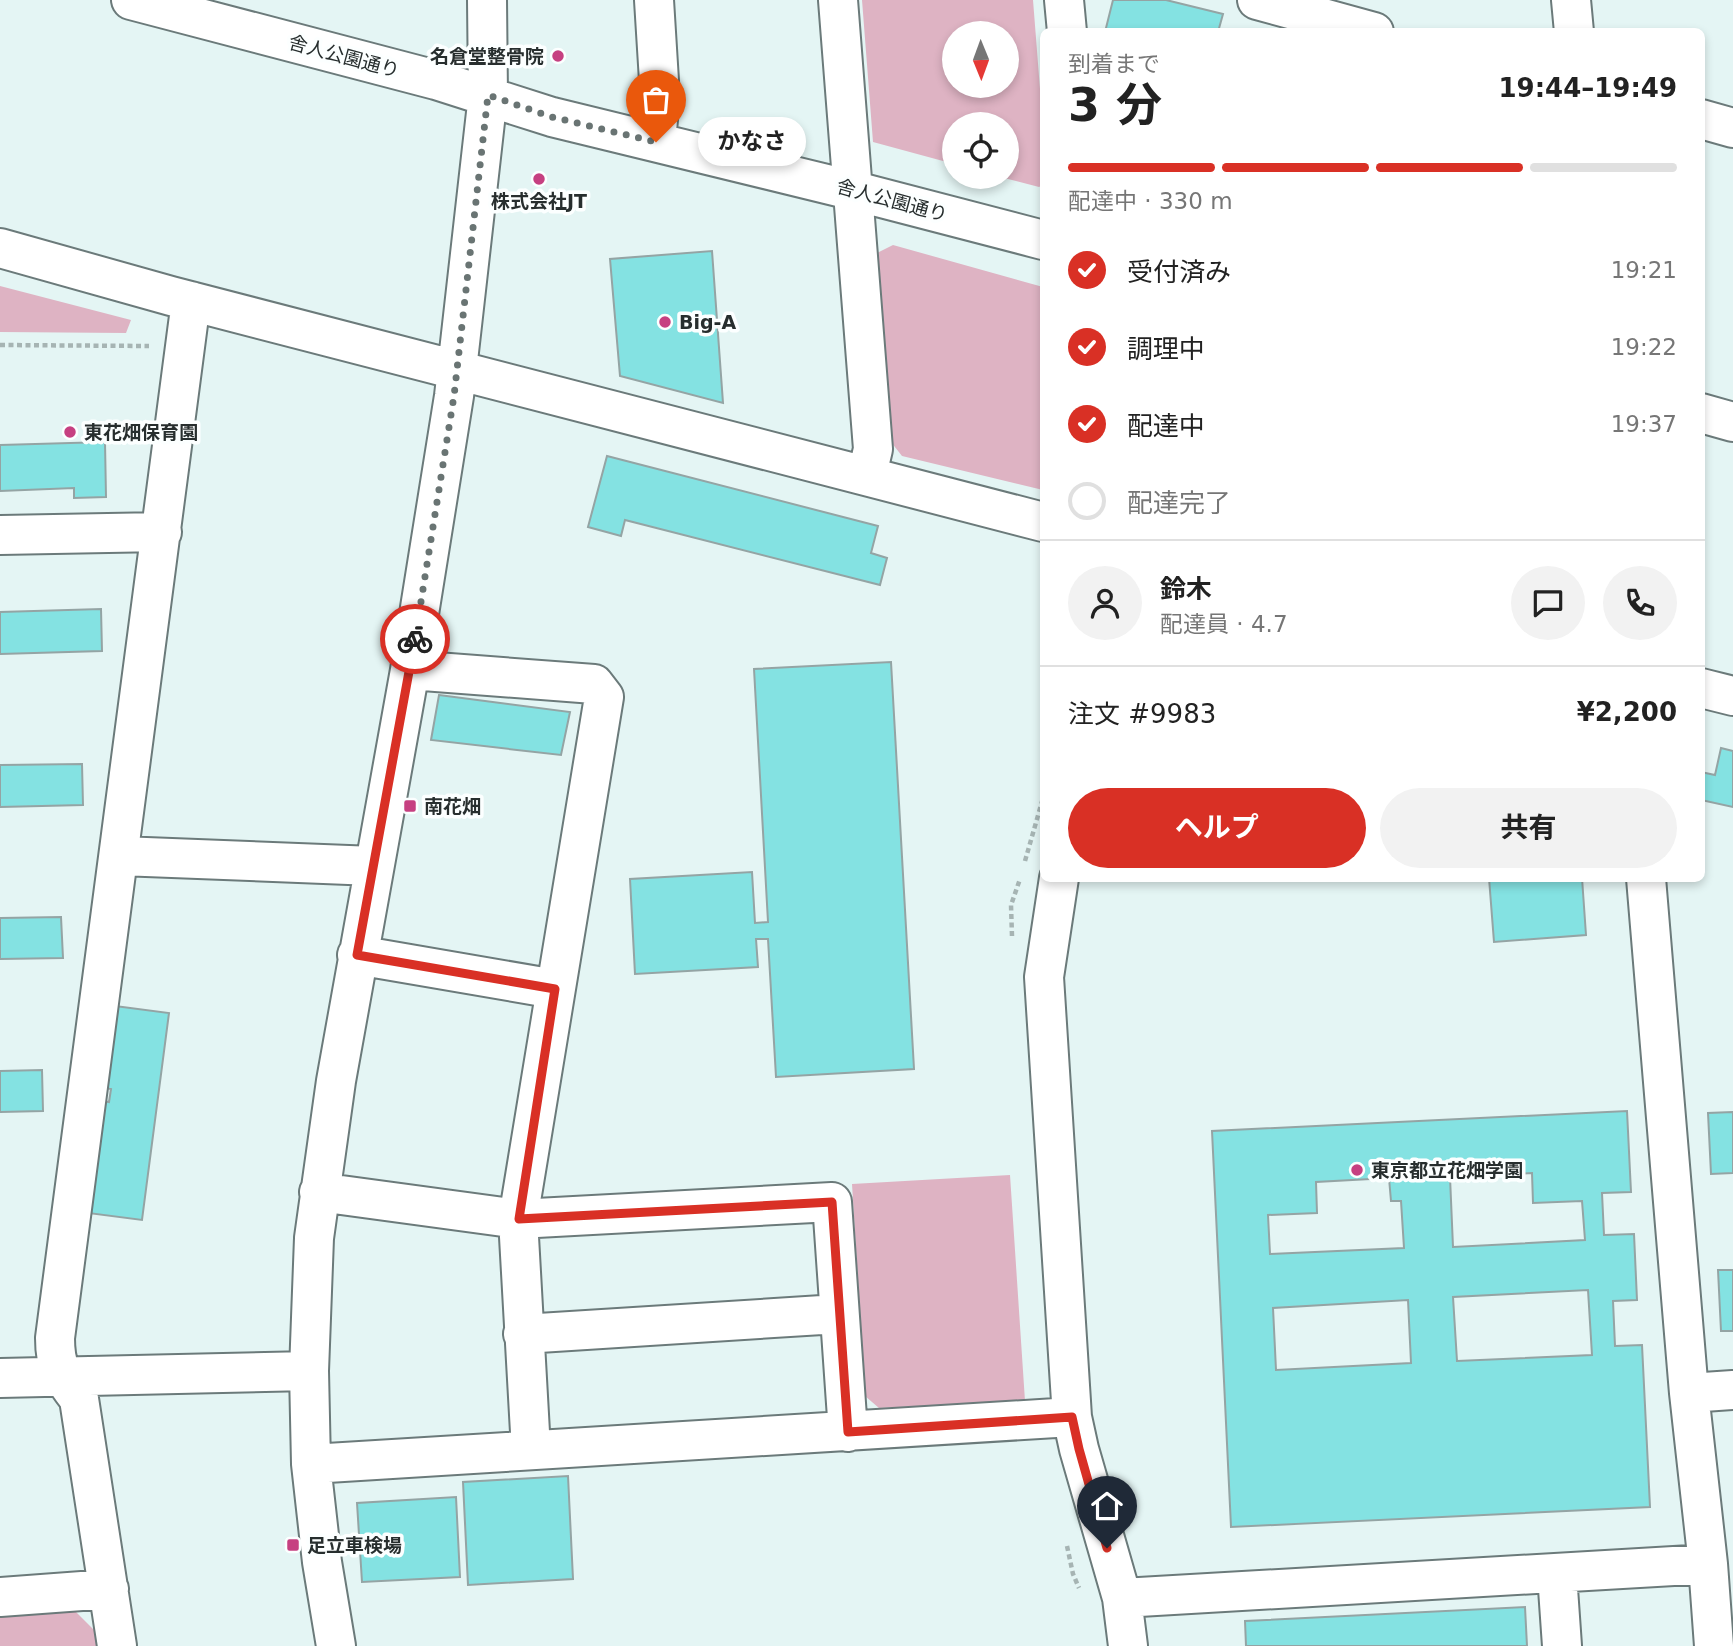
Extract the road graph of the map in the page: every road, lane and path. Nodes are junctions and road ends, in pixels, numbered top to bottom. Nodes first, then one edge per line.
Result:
1 (131, 0) edge
2 (487, 0) edge
3 (654, 0) edge
4 (838, 0) edge
5 (1064, 0) edge
6 (1257, 0) edge
7 (1571, 0) edge
8 (1067, 28) edge
9 (1359, 28) edge
10 (1574, 28) edge
11 (488, 95) junction
12 (1705, 120) edge
13 (1733, 128) edge
14 (656, 142) junction
15 (851, 190) junction
16 (1040, 239) edge
17 (0, 248) edge
18 (191, 301) junction
19 (0, 345) edge
20 (150, 346) dead end
21 (457, 370) junction
22 (1705, 415) edge
23 (1733, 422) edge
24 (867, 475) junction
25 (1040, 521) edge
26 (162, 531) junction
27 (0, 535) edge
28 (410, 670) junction
29 (1705, 689) edge
30 (1733, 696) edge
31 (120, 856) junction
32 (374, 866) junction
33 (1058, 882) edge
34 (1646, 882) edge
35 (357, 955) junction
36 (555, 989) junction
37 (319, 1192) junction
38 (519, 1219) junction
39 (838, 1314) junction
40 (523, 1334) junction
41 (309, 1371) junction
42 (62, 1377) junction
43 (0, 1378) edge
44 (1733, 1390) edge
45 (1689, 1393) junction
46 (1072, 1417) junction
47 (848, 1432) junction
48 (531, 1450) junction
49 (311, 1464) junction
50 (1708, 1564) junction
51 (1557, 1574) junction
52 (109, 1589) junction
53 (0, 1597) edge
54 (1122, 1598) junction
55 (117, 1646) edge
56 (335, 1646) edge
57 (1128, 1646) edge
58 (1562, 1646) edge
59 (1714, 1646) edge

1 - 11 street, 舎人公園通り
2 - 11 street
3 - 14 street
4 - 15 street
5 - 8 street
6 - 9 street
7 - 10 street
11 - 14 street, 舎人公園通り
11 - 21 street
12 - 13 street
14 - 15 street, 舎人公園通り
15 - 16 street, 舎人公園通り
15 - 24 street
17 - 18 street
18 - 21 street
18 - 26 street
19 - 20 path
21 - 24 street
21 - 28 street
22 - 23 street
24 - 25 street
26 - 27 street
26 - 31 street
28 - 32 street
28 - 36 street
29 - 30 street
31 - 32 street
31 - 42 street
32 - 35 street
33 - 46 street
34 - 45 street
35 - 36 street
35 - 37 street
36 - 38 street
37 - 38 street
37 - 41 street
38 - 39 street
38 - 40 street
39 - 40 street
39 - 47 street
40 - 48 street
41 - 42 street
41 - 49 street
42 - 43 street
42 - 52 street
44 - 45 street
45 - 50 street
46 - 47 street
46 - 54 street
47 - 48 street
48 - 49 street
49 - 56 street
50 - 51 street
50 - 59 street
51 - 54 street
51 - 58 street
52 - 53 street
52 - 55 street
54 - 57 street

